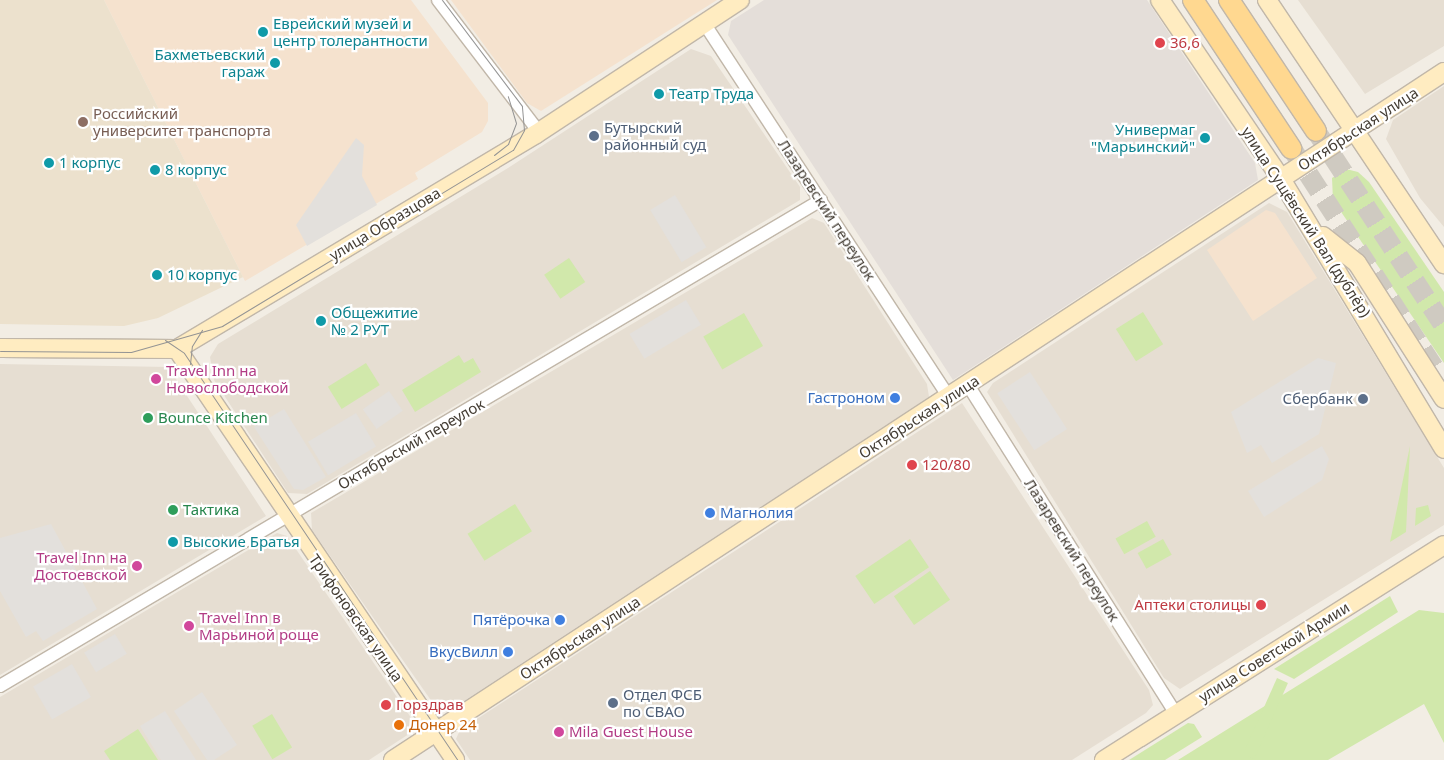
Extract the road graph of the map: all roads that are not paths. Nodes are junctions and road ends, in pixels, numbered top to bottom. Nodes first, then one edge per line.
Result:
1 (438, 0) edge
2 (740, 0) edge
3 (1160, 0) edge
4 (1193, 0) edge
5 (1229, 0) edge
6 (1267, 0) edge
7 (704, 23) junction
8 (1444, 72) edge
9 (1316, 131) tunnel mouth
10 (1356, 131) junction
11 (539, 132) junction
12 (1291, 148) tunnel mouth
13 (1281, 179) junction
14 (821, 200) junction
15 (1311, 227) junction
16 (1444, 264) edge
17 (0, 348) edge
18 (177, 350) junction
19 (1418, 358) junction
20 (1444, 383) edge
21 (968, 386) junction
22 (949, 397) junction
23 (1444, 399) edge
24 (1444, 449) edge
25 (286, 516) junction
26 (1444, 545) edge
27 (0, 686) edge
28 (1176, 714) junction
29 (435, 732) junction
30 (393, 760) edge
31 (455, 760) edge
32 (1104, 760) edge

1 - 11 street
2 - 7 street, улица Образцова
3 - 13 street, улица Сущёвский Вал (дублёр)
4 - 12 main road
5 - 9 main road
6 - 10 street
7 - 11 street, улица Образцова
7 - 14 street, Лазаревский переулок
8 - 10 street, Октябрьская улица
10 - 13 street, Октябрьская улица
10 - 16 street
11 - 18 street, улица Образцова
13 - 15 street, улица Сущёвский Вал (дублёр)
13 - 21 street, Октябрьская улица
14 - 22 street, Лазаревский переулок
14 - 25 street, Октябрьский переулок
15 - 19 street
15 - 24 street, улица Сущёвский Вал (дублёр)
17 - 18 street
18 - 25 street, Трифоновская улица
19 - 20 street
19 - 23 street
21 - 22 street, Октябрьская улица
21 - 28 street, Лазаревский переулок
22 - 29 street, Октябрьская улица
25 - 27 street, Октябрьский переулок
25 - 29 street, Трифоновская улица
26 - 28 street, улица Советской Армии
28 - 32 street, улица Советской Армии
29 - 30 street, Октябрьская улица
29 - 31 street, Трифоновская улица

